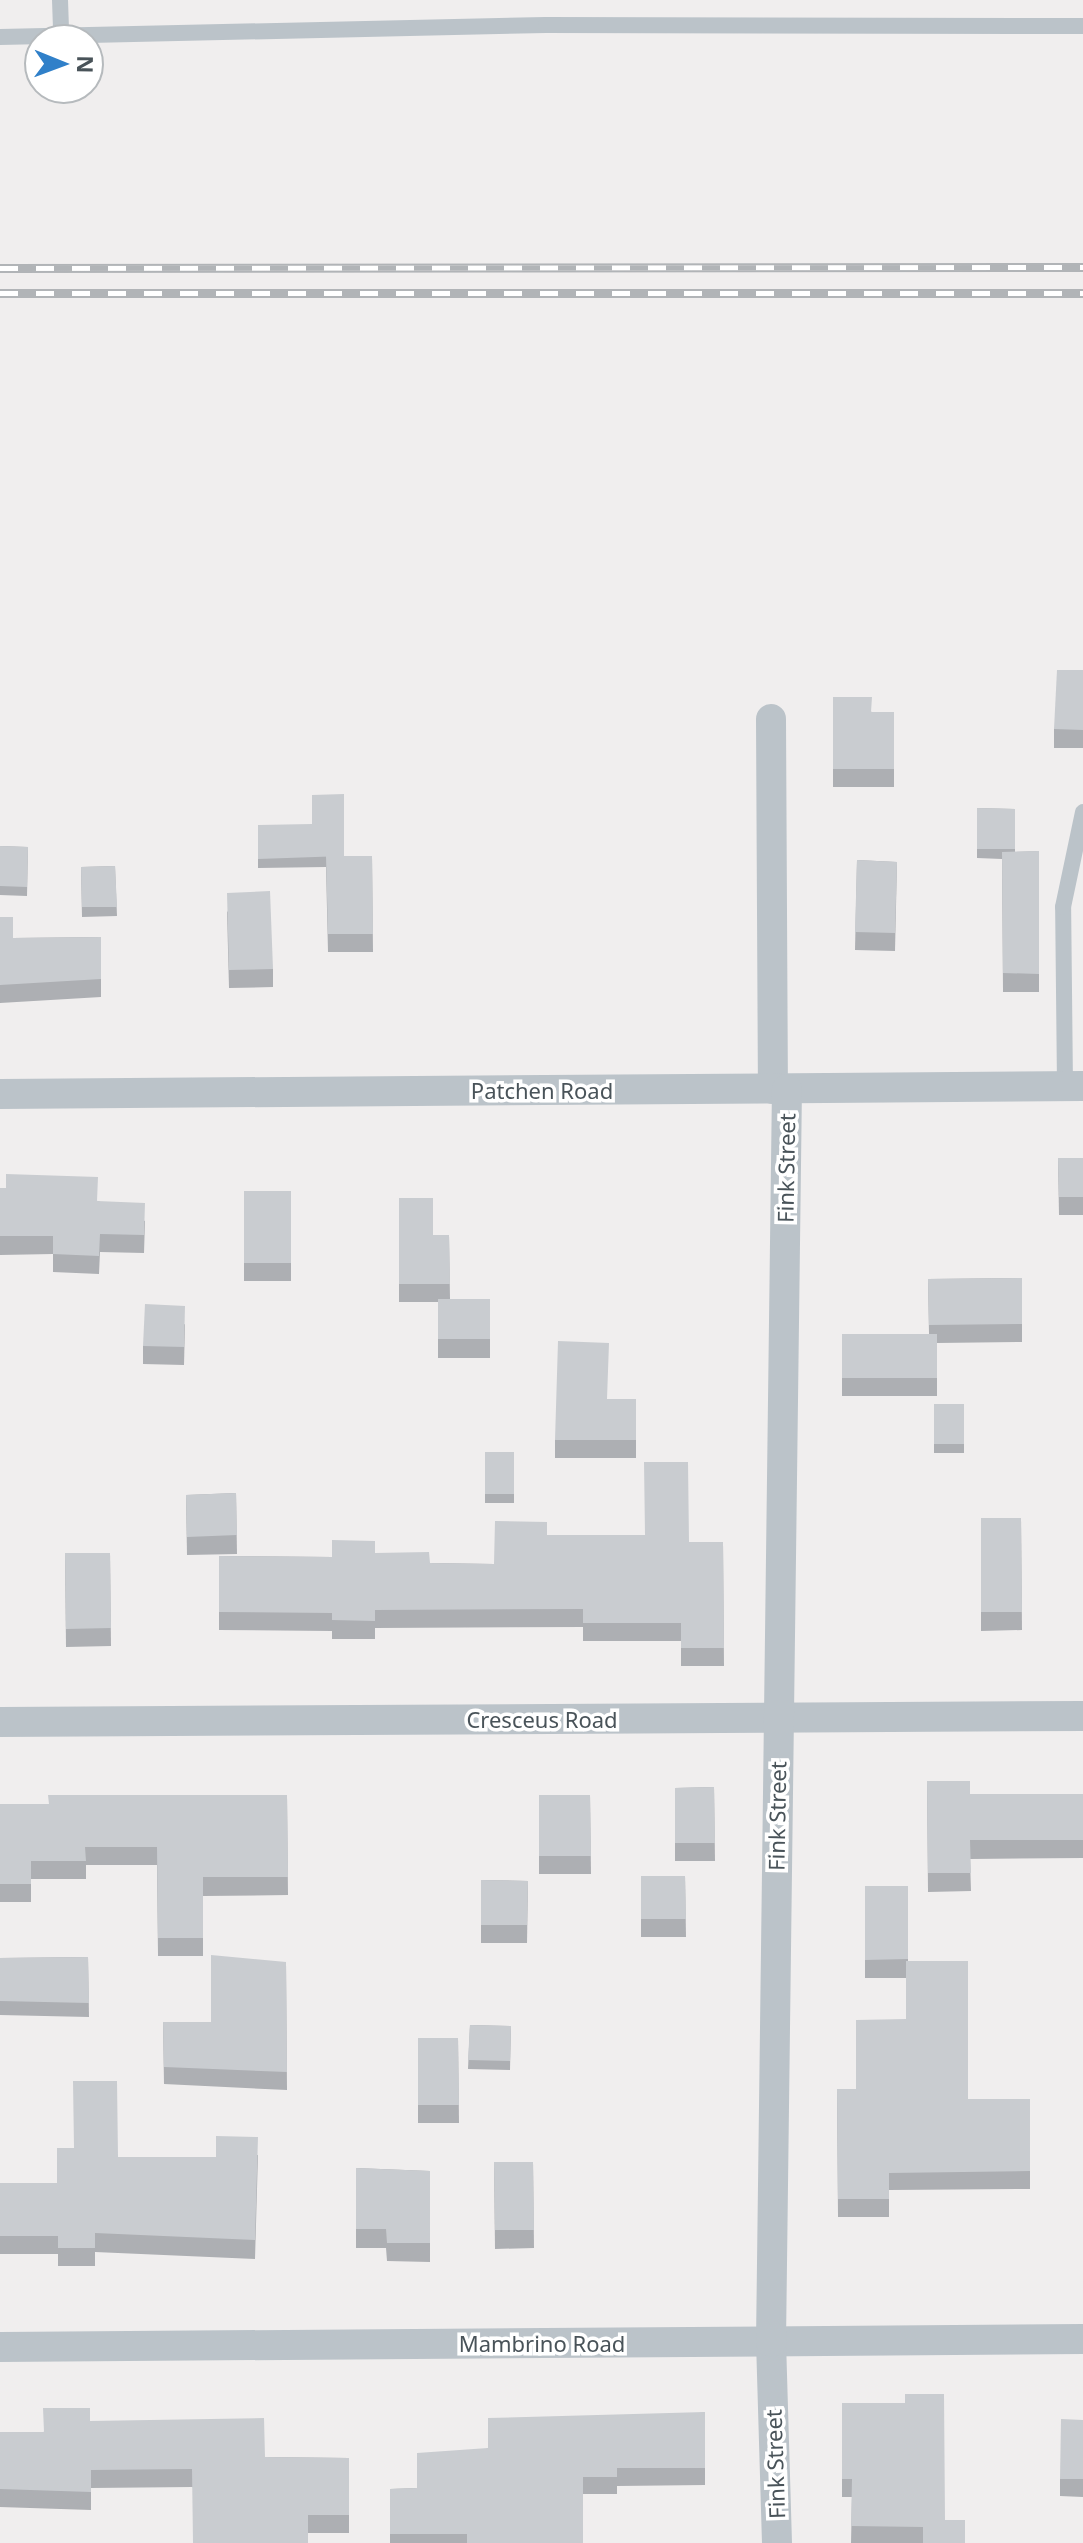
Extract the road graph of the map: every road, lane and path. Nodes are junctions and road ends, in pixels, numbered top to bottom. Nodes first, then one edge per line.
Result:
1 (60, 0) edge
2 (61, 24) edge
3 (1083, 26) edge
4 (104, 35) edge
5 (0, 37) edge
6 (24, 37) edge
7 (771, 719) dead end
8 (1083, 812) edge
9 (1074, 1086) edge
10 (780, 1089) junction
11 (0, 1094) edge
12 (1083, 1716) edge
13 (778, 1718) junction
14 (0, 1722) edge
15 (1083, 2339) edge
16 (771, 2342) junction
17 (0, 2347) edge
18 (777, 2543) edge

1 - 2 lane
3 - 4 lane
5 - 6 lane
7 - 10 street, Fink Street
8 - 9 lane
9 - 10 street, Patchen Road
10 - 11 street, Patchen Road
10 - 13 street, Fink Street
12 - 13 street, Cresceus Road
13 - 14 street, Cresceus Road
13 - 16 street, Fink Street
15 - 16 street, Mambrino Road
16 - 17 street, Mambrino Road
16 - 18 street, Fink Street

